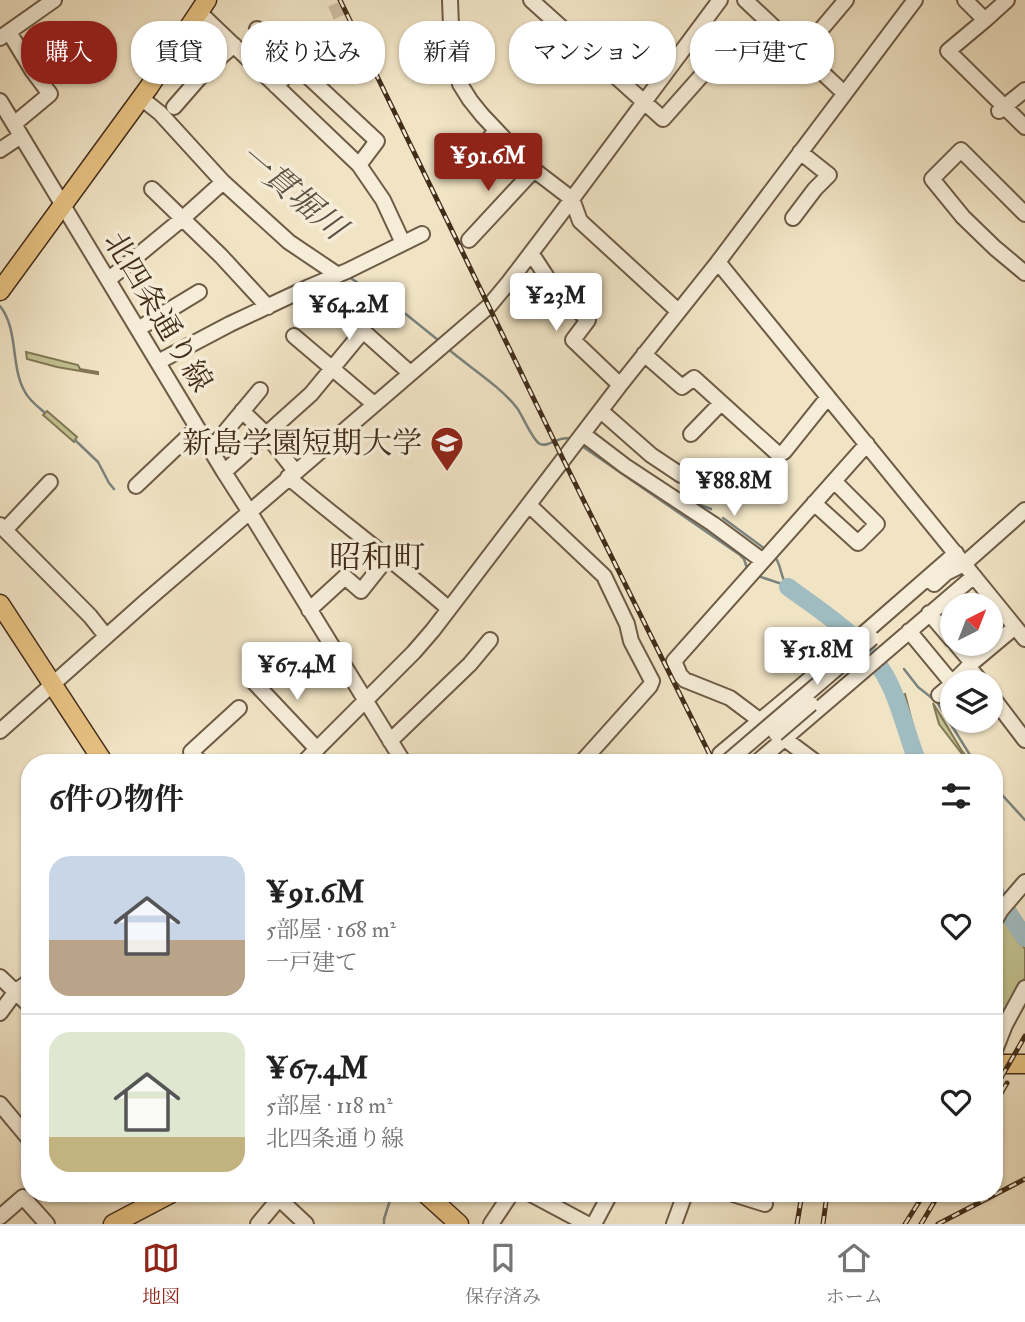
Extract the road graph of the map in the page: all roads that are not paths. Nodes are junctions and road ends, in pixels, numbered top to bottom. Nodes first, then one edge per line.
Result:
1 (54, 0) edge
2 (450, 0) edge
3 (531, 0) edge
4 (720, 0) edge
5 (745, 0) edge
6 (846, 0) edge
7 (915, 0) edge
8 (965, 0) edge
9 (1007, 0) edge
10 (203, 6) edge
11 (985, 20) junction
12 (767, 21) edge
13 (828, 21) edge
14 (5, 35) edge
15 (234, 45) junction
16 (834, 83) edge
17 (315, 84) edge
18 (695, 84) edge
19 (276, 86) joint
20 (1025, 90) edge
21 (844, 93) junction
22 (141, 98) junction
23 (644, 102) junction
24 (1, 104) edge
25 (174, 107) dead end
26 (1001, 110) junction
27 (1025, 127) edge
28 (17, 130) junction
29 (496, 131) junction
30 (0, 150) edge
31 (800, 152) junction
32 (450, 163) dead end
33 (359, 165) junction
34 (534, 170) junction
35 (223, 182) junction
36 (152, 189) dead end
37 (572, 200) junction
38 (63, 206) junction
39 (1025, 214) edge
40 (793, 218) dead end
41 (182, 219) junction
42 (422, 234) dead end
43 (469, 240) dead end
44 (403, 243) junction
45 (530, 254) junction
46 (718, 262) junction
47 (342, 273) junction
48 (1025, 273) edge
49 (108, 280) junction
50 (309, 287) junction
51 (0, 292) edge
52 (199, 292) dead end
53 (268, 307) junction
54 (678, 312) junction
55 (138, 329) junction
56 (363, 331) junction
57 (294, 337) dead end
58 (644, 354) junction
59 (158, 362) junction
60 (331, 368) junction
61 (410, 373) junction
62 (620, 385) junction
63 (260, 390) dead end
64 (828, 397) junction
65 (721, 403) junction
66 (374, 404) junction
67 (242, 411) junction
68 (601, 411) junction
69 (197, 428) junction
70 (266, 434) junction
71 (691, 434) dead end
72 (579, 440) junction
73 (867, 444) junction
74 (210, 450) junction
75 (224, 472) junction
76 (292, 474) junction
77 (681, 475) dead end
78 (50, 482) dead end
79 (835, 482) junction
80 (136, 486) dead end
81 (814, 503) junction
82 (529, 505) junction
83 (1025, 510) edge
84 (249, 511) junction
85 (3, 528) edge
86 (388, 556) junction
87 (763, 561) junction
88 (964, 564) junction
89 (0, 604) edge
90 (449, 609) junction
91 (309, 610) junction
92 (929, 613) junction
93 (940, 626) edge
94 (909, 631) junction
95 (1020, 633) edge
96 (106, 636) junction
97 (490, 640) dead end
98 (869, 647) junction
99 (964, 656) edge
100 (970, 664) junction
101 (941, 670) edge
102 (964, 670) edge
103 (974, 670) edge
104 (251, 679) dead end
105 (53, 684) junction
106 (365, 701) junction
107 (239, 708) dead end
108 (1003, 711) edge
109 (760, 721) junction
110 (0, 731) edge
111 (785, 738) junction
112 (1025, 740) edge
113 (390, 741) junction
114 (317, 749) junction
115 (98, 754) edge
116 (194, 754) edge
117 (312, 754) edge
118 (398, 754) edge
119 (589, 754) edge
120 (728, 754) edge
121 (730, 754) edge
122 (751, 754) edge
123 (766, 754) edge
124 (805, 754) edge
125 (1025, 883) edge
126 (1003, 909) edge
127 (0, 977) edge
128 (21, 988) edge
129 (1025, 988) edge
130 (16, 992) junction
131 (21, 997) edge
132 (0, 1013) edge
133 (1003, 1016) edge
134 (1025, 1063) edge
135 (1003, 1064) edge
136 (0, 1104) edge
137 (21, 1128) edge
138 (21, 1200) edge
139 (27, 1202) edge
140 (155, 1202) edge
141 (274, 1202) edge
142 (286, 1202) edge
143 (435, 1202) edge
144 (506, 1202) edge
145 (546, 1202) edge
146 (606, 1202) edge
147 (682, 1202) edge
148 (756, 1202) edge
149 (765, 1205) dead end
150 (0, 1217) edge
151 (47, 1224) edge
152 (113, 1224) edge
153 (258, 1224) edge
154 (306, 1224) edge
155 (459, 1224) edge
156 (491, 1224) edge
157 (587, 1224) edge
158 (594, 1224) edge
159 (674, 1224) edge

1 - 14 street
2 - 29 street
3 - 23 street
4 - 23 street
5 - 12 street
6 - 13 street
7 - 21 street
8 - 11 street
9 - 11 street
10 - 15 street
10 - 22 main road
11 - 26 street
14 - 28 street
15 - 19 street
15 - 25 street
16 - 21 street
17 - 33 street
18 - 23 street
19 - 33 street
20 - 26 street
21 - 31 street
22 - 35 street
22 - 38 main road
23 - 37 street
24 - 28 street, 北四条通り線
26 - 27 street
28 - 30 street
28 - 38 street, 北四条通り線
29 - 32 street
29 - 34 street
31 - 40 street
31 - 46 street
33 - 44 street
34 - 37 street
34 - 43 street
35 - 41 street
35 - 47 street
36 - 41 street
37 - 45 street
37 - 54 street
38 - 49 street, 北四条通り線
38 - 51 main road
39 - 48 street
41 - 49 street
41 - 53 street
42 - 44 street
44 - 47 street
45 - 61 street
45 - 62 street
46 - 54 street
46 - 64 street
47 - 50 street
49 - 55 street, 北四条通り線
50 - 53 street
50 - 56 street
52 - 55 street
53 - 59 street
54 - 58 street
55 - 59 street, 北四条通り線
56 - 60 street
56 - 61 street
57 - 60 street
58 - 62 street
58 - 65 street
59 - 69 street, 北四条通り線
60 - 66 street
60 - 70 street
61 - 66 street
62 - 68 street
63 - 67 street
64 - 65 street
64 - 73 street
65 - 71 street
66 - 76 street
67 - 70 street
67 - 74 street
68 - 72 street
68 - 77 street
69 - 74 street, 北四条通り線
69 - 80 street
70 - 75 street
70 - 76 street
72 - 82 street
72 - 87 street
73 - 79 street
73 - 88 street
74 - 75 street, 北四条通り線
75 - 84 street, 北四条通り線
76 - 84 street
76 - 86 street
78 - 85 street
79 - 81 street
79 - 81 street
81 - 87 street
82 - 90 street
82 - 119 street
83 - 88 street
84 - 91 street, 北四条通り線
84 - 96 street
85 - 96 street
86 - 90 street
86 - 91 street
87 - 109 street
88 - 92 street
88 - 95 street
88 - 98 street
89 - 105 main road
90 - 106 street
91 - 106 street, 北四条通り線
92 - 93 street
92 - 94 street
94 - 98 street
94 - 101 street
95 - 100 street
96 - 105 street
97 - 113 street
98 - 109 street
98 - 111 street
98 - 121 street, bridge
98 - 122 street, bridge
99 - 100 street
100 - 102 street
100 - 103 street
104 - 114 street
105 - 110 street
105 - 115 main road
106 - 113 street, 北四条通り線
106 - 114 street
107 - 116 street
108 - 112 street
109 - 111 street
109 - 120 street
111 - 123 street
111 - 124 street
113 - 118 street, 北四条通り線
114 - 117 street
125 - 126 street
127 - 130 street
128 - 130 street
129 - 133 street
130 - 131 street
130 - 132 street
134 - 135 main road
136 - 137 street
138 - 150 street
139 - 151 street
140 - 152 main road
141 - 153 street
142 - 154 street
143 - 155 main road
144 - 156 street
145 - 157 street
146 - 158 street
147 - 159 street
148 - 149 street

